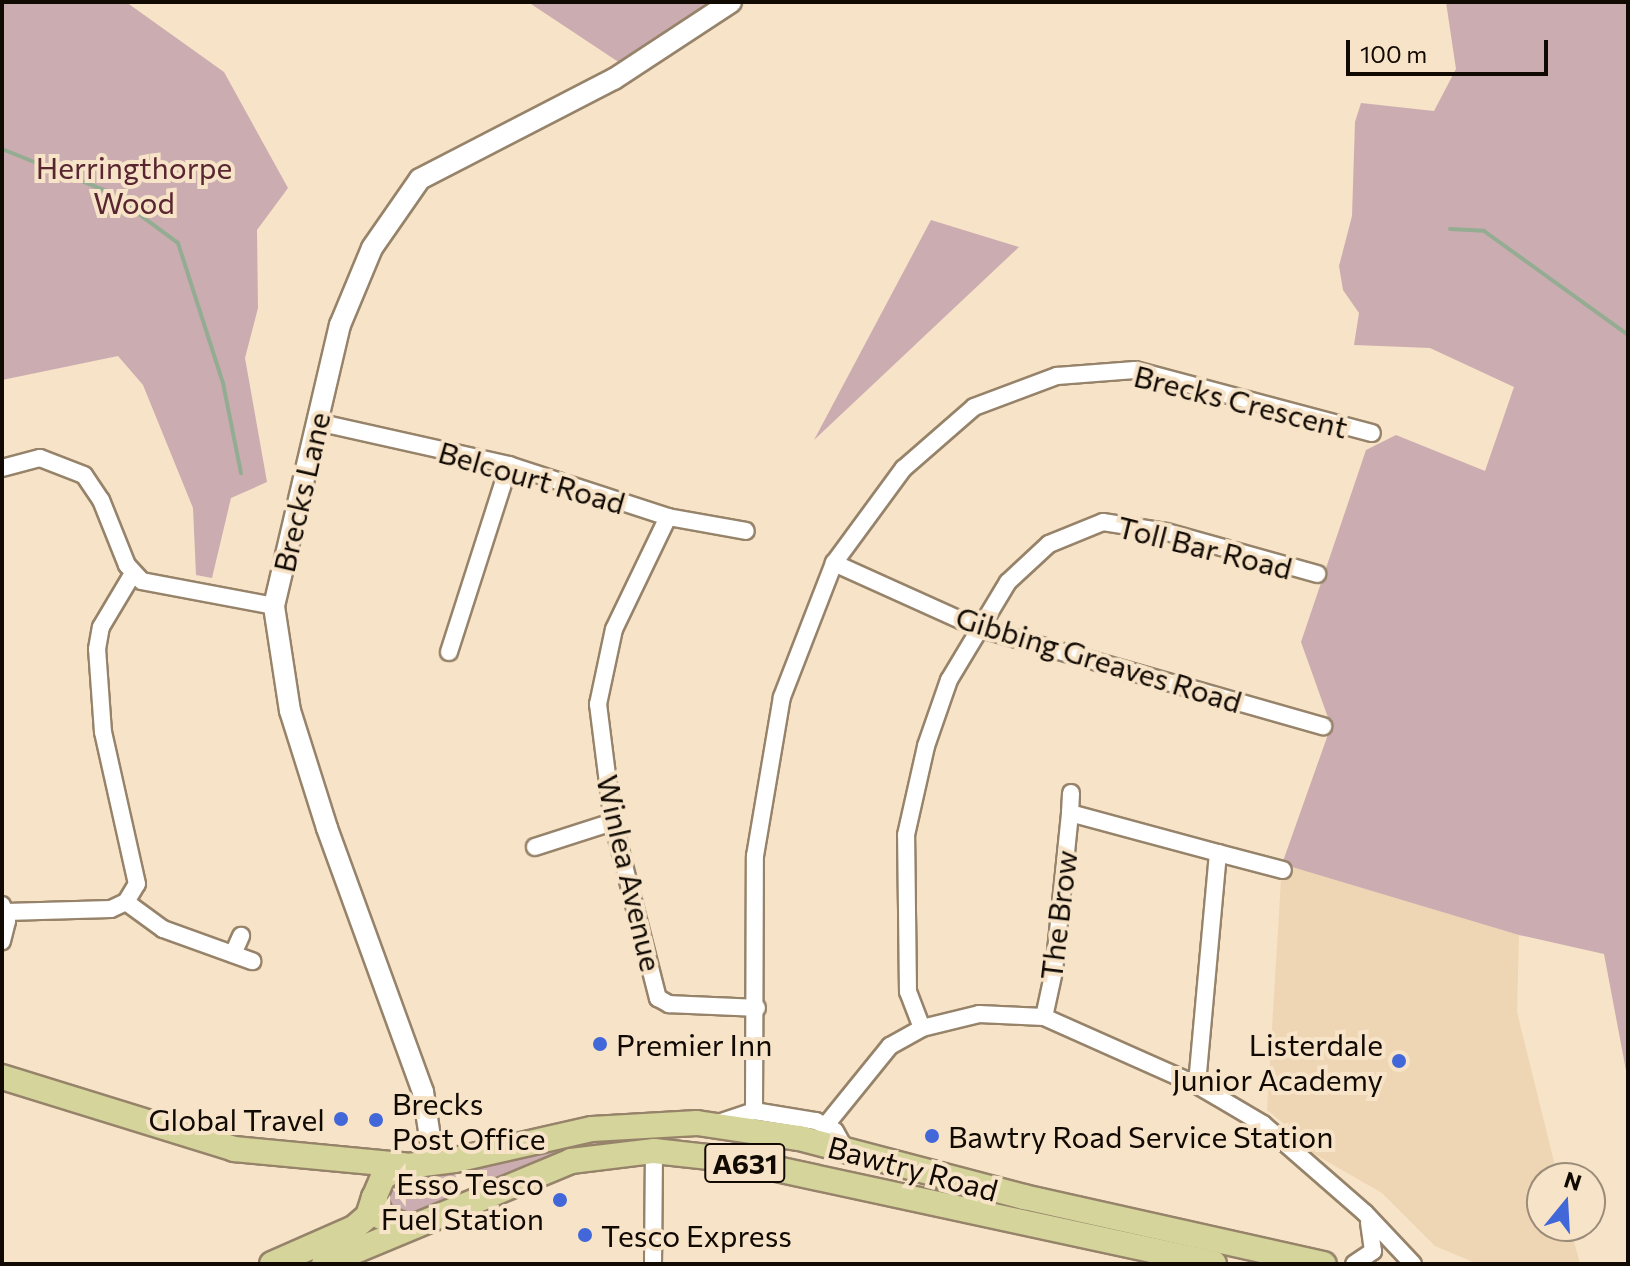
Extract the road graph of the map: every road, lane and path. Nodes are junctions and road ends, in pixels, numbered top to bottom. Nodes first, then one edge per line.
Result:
1 (731, 2) edge
2 (317, 422) junction
3 (1372, 433) dead end
4 (509, 465) junction
5 (2, 468) edge
6 (668, 517) junction
7 (746, 531) dead end
8 (834, 563) junction
9 (1317, 574) dead end
10 (132, 575) junction
11 (274, 606) junction
12 (978, 628) junction
13 (449, 652) dead end
14 (1323, 726) dead end
15 (1071, 793) dead end
16 (1070, 813) junction
17 (613, 822) junction
18 (535, 847) dead end
19 (1218, 853) junction
20 (1283, 870) dead end
21 (126, 902) junction
22 (4, 909) edge
23 (241, 936) dead end
24 (2, 941) edge
25 (233, 954) junction
26 (252, 961) dead end
27 (757, 1008) junction
28 (1044, 1017) junction
29 (922, 1028) junction
30 (2, 1077) edge
31 (1197, 1085) junction
32 (754, 1111) junction
33 (715, 1124) junction
34 (826, 1125) junction
35 (848, 1150) junction
36 (654, 1151) junction
37 (300, 1159) junction
38 (444, 1162) junction
39 (406, 1165) junction
40 (847, 1185) junction
41 (374, 1195) junction
42 (471, 1199) junction
43 (1365, 1213) junction
44 (409, 1227) junction
45 (272, 1264) edge
46 (324, 1264) edge
47 (653, 1264) edge
48 (1214, 1264) edge
49 (1324, 1264) edge
50 (1354, 1264) edge
51 (1413, 1264) edge

1 - 2 street, Brecks Lane
2 - 4 street, Belcourt Road
2 - 11 street, Brecks Lane
3 - 8 street, Brecks Crescent
4 - 6 street, Belcourt Road
4 - 13 street
5 - 10 street
6 - 7 street, Belcourt Road
6 - 17 street, Winlea Avenue
8 - 12 street, Gibbing Greaves Road
8 - 27 street, Brecks Crescent
9 - 12 street, Toll Bar Road
10 - 11 street
10 - 21 street
11 - 38 street, Brecks Lane
12 - 14 street, Gibbing Greaves Road
12 - 29 street, Toll Bar Road
15 - 16 street, The Brow
16 - 19 street, The Brow
16 - 28 street, The Brow
17 - 18 street
17 - 27 street, Winlea Avenue
19 - 20 street, The Brow
19 - 31 street
21 - 22 street
21 - 25 street
22 - 24 street
23 - 25 street
25 - 26 street
27 - 32 street, Brecks Crescent
28 - 29 street
28 - 31 street
29 - 34 street
30 - 37 main road
31 - 43 street
32 - 33 street
32 - 34 street
33 - 35 main road, Bawtry Road / A631
33 - 38 main road, Bawtry Road / A631
34 - 35 street
35 - 40 main road
35 - 49 main road, Bawtry Road / A631
36 - 40 main road, Bawtry Road / A631
36 - 42 main road, Bawtry Road / A631
36 - 47 street
37 - 39 main road, Bawtry Road
37 - 41 main road
38 - 39 main road, Bawtry Road / A631
38 - 42 main road
39 - 41 main road
40 - 48 main road, Bawtry Road / A631
41 - 44 main road
41 - 45 main road
42 - 44 main road, Bawtry Road / A631
43 - 50 street
43 - 51 street
44 - 46 main road, A631

